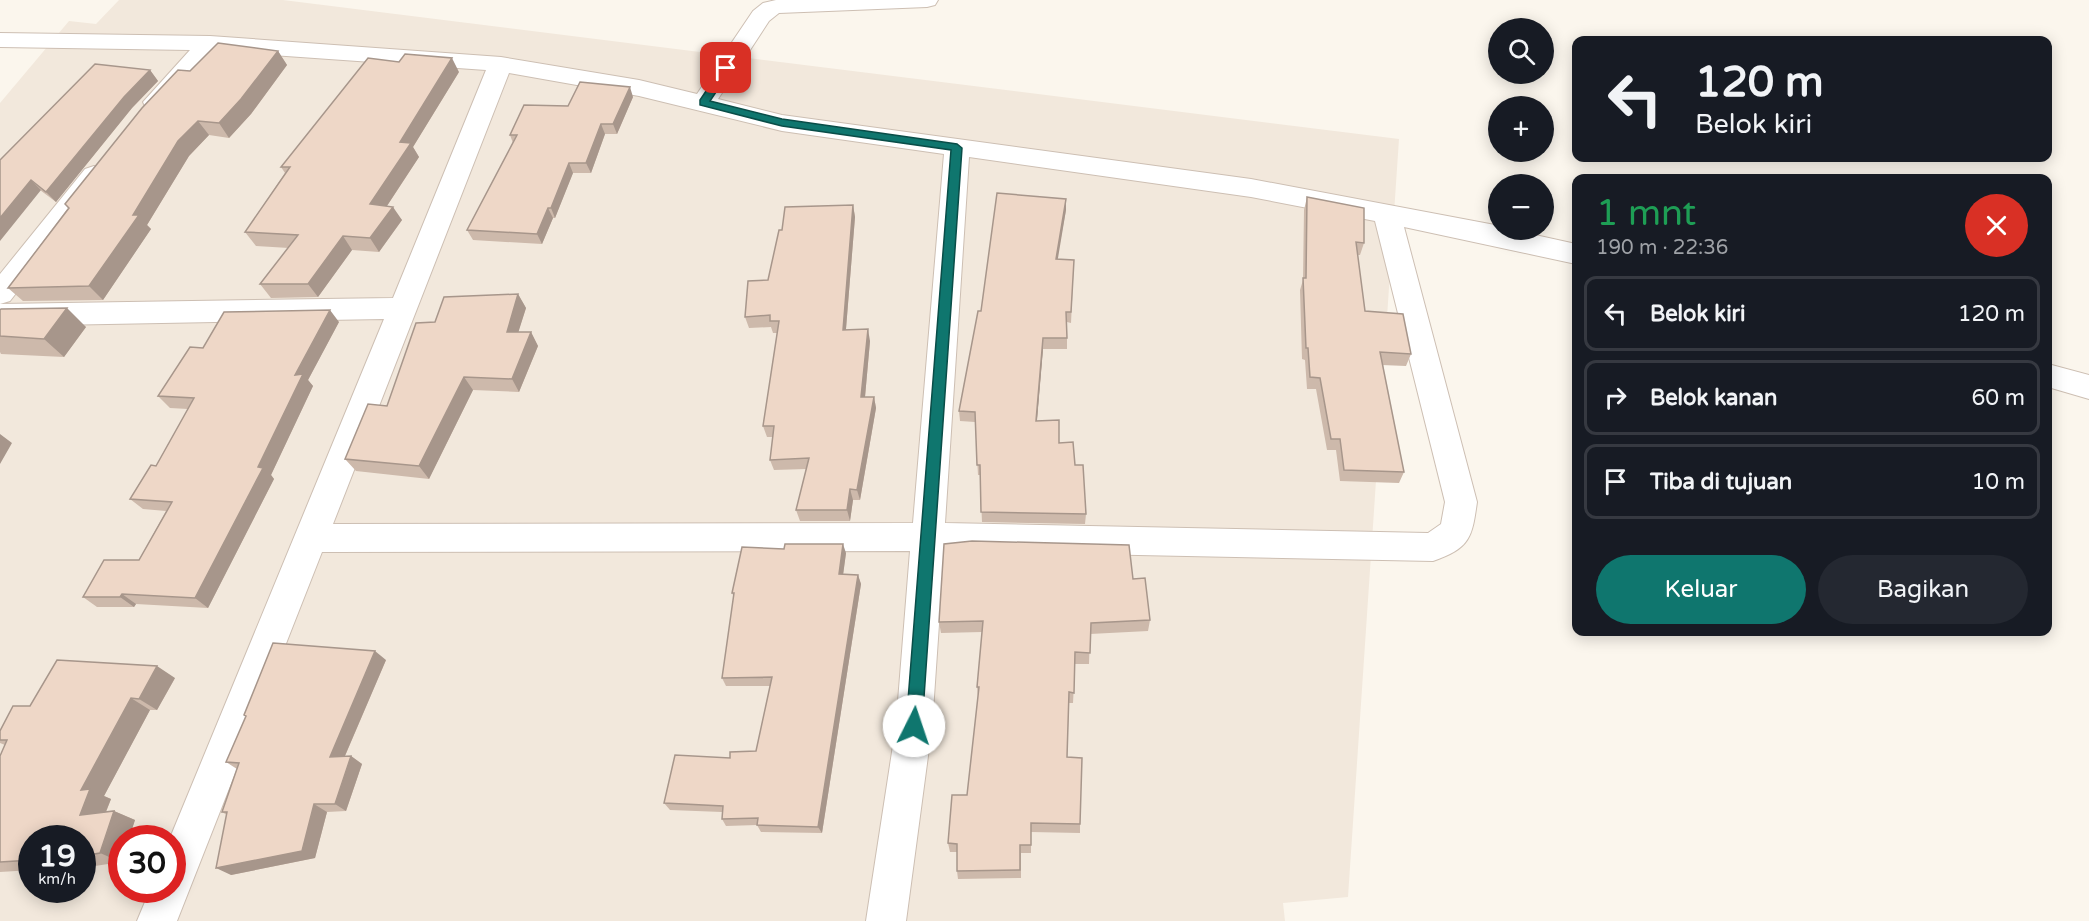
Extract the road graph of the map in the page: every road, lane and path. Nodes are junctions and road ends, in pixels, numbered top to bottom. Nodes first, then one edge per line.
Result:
1 (927, 0) edge
2 (0, 40) edge
3 (210, 43) junction
4 (501, 64) junction
5 (704, 102) junction
6 (136, 123) edge
7 (957, 148) junction
8 (110, 156) edge
9 (1387, 214) junction
10 (1572, 253) edge
11 (0, 294) edge
12 (402, 308) junction
13 (0, 315) edge
14 (2052, 377) edge
15 (2089, 387) edge
16 (928, 537) junction
17 (311, 538) junction
18 (186, 848) edge
19 (165, 903) edge
20 (157, 921) edge
21 (886, 921) edge

1 - 5 street
2 - 3 street
3 - 4 street
3 - 6 street
4 - 5 street
4 - 12 street
5 - 7 street
7 - 9 street
7 - 16 street
8 - 11 street
9 - 10 street
9 - 16 street
12 - 13 street
12 - 17 street
14 - 15 street
16 - 17 street
16 - 21 street
17 - 18 street
19 - 20 street

